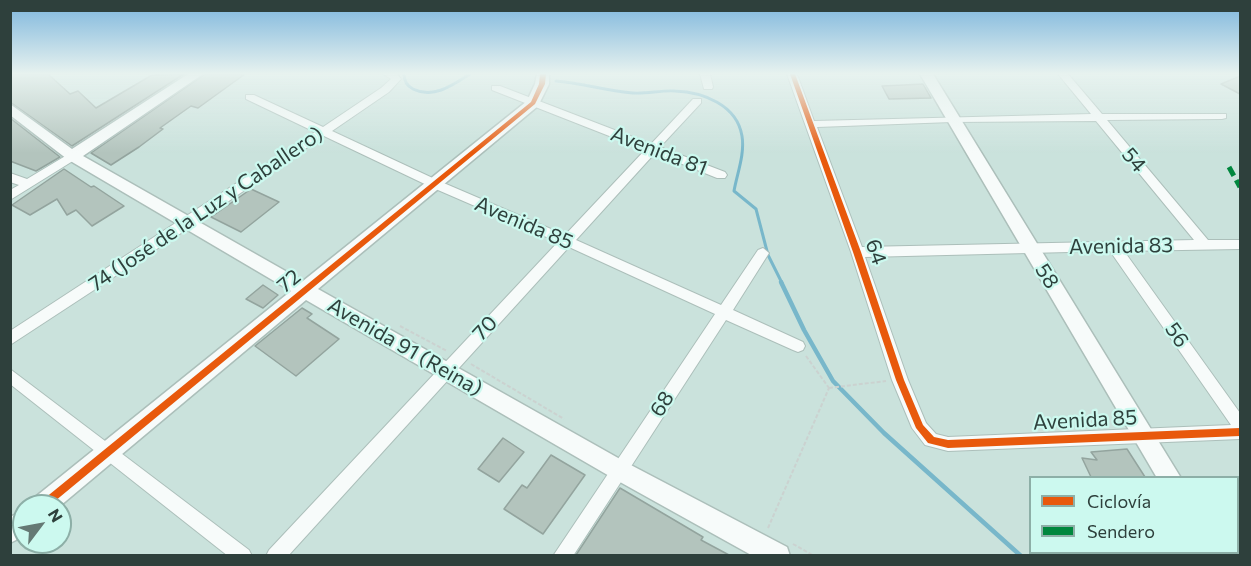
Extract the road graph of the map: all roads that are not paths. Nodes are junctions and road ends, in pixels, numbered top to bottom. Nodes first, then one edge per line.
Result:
1 (156, 100) edge
2 (257, 100) edge
3 (369, 100) edge
4 (527, 100) edge
5 (802, 100) edge
6 (941, 100) edge
7 (1085, 100) edge
8 (697, 101) dead end
9 (533, 103) junction
10 (10, 108) edge
11 (1222, 116) dead end
12 (1099, 118) junction
13 (952, 119) junction
14 (811, 124) junction
15 (322, 132) junction
16 (655, 148) junction
17 (72, 156) junction
18 (721, 175) dead end
19 (10, 177) edge
20 (28, 184) junction
21 (435, 184) junction
22 (10, 196) edge
23 (186, 224) junction
24 (567, 241) junction
25 (1240, 244) edge
26 (1205, 245) junction
27 (1113, 246) junction
28 (1029, 247) junction
29 (857, 252) junction
30 (763, 253) dead end
31 (306, 291) junction
32 (723, 313) junction
33 (10, 339) edge
34 (798, 346) road end
35 (447, 370) junction
36 (10, 375) edge
37 (1240, 425) edge
38 (1240, 432) edge
39 (1145, 436) junction
40 (931, 440) joint
41 (109, 451) junction
42 (619, 470) junction
43 (1169, 476) edge
44 (57, 494) edge
45 (769, 551) edge
46 (243, 555) edge
47 (275, 555) edge
48 (562, 555) edge

1 - 17 street
2 - 15 street, Avenida 85
3 - 15 street, 74 (José de la Luz y Caballero)
4 - 9 street, Avenida 81
5 - 14 street, 64
6 - 13 street, 58
7 - 12 street, 54
8 - 16 street, 70
9 - 16 street, Avenida 81
9 - 21 street, 72
10 - 17 street, Avenida 91 (Reina)
11 - 12 street
12 - 13 street
12 - 26 street, 54
13 - 14 street
13 - 28 street, 58
14 - 29 street, 64
15 - 21 street, Avenida 85
15 - 23 street, 74 (José de la Luz y Caballero)
16 - 18 street, Avenida 81
16 - 24 street, 70
17 - 20 street
17 - 23 street, Avenida 91 (Reina)
19 - 20 street
20 - 22 street
21 - 24 street, Avenida 85
21 - 31 street, 72
23 - 31 street, Avenida 91 (Reina)
23 - 33 street, 74 (José de la Luz y Caballero)
24 - 32 street, Avenida 85
24 - 35 street, 70
25 - 26 street, Avenida 83
26 - 27 street, Avenida 83
27 - 28 street, Avenida 83
27 - 37 street, 56
28 - 29 street, Avenida 83
28 - 39 street, 58
29 - 40 street, 64
30 - 32 street, 68
31 - 35 street, Avenida 91 (Reina)
31 - 41 street, 72
32 - 34 street, Avenida 85
32 - 42 street, 68
35 - 42 street, Avenida 91 (Reina)
35 - 47 street, 70
36 - 41 street
38 - 39 street, Avenida 85
39 - 40 street, Avenida 85
39 - 43 street, 58
41 - 44 street, 72
41 - 46 street
42 - 45 street, Avenida 91 (Reina)
42 - 48 street, 68

